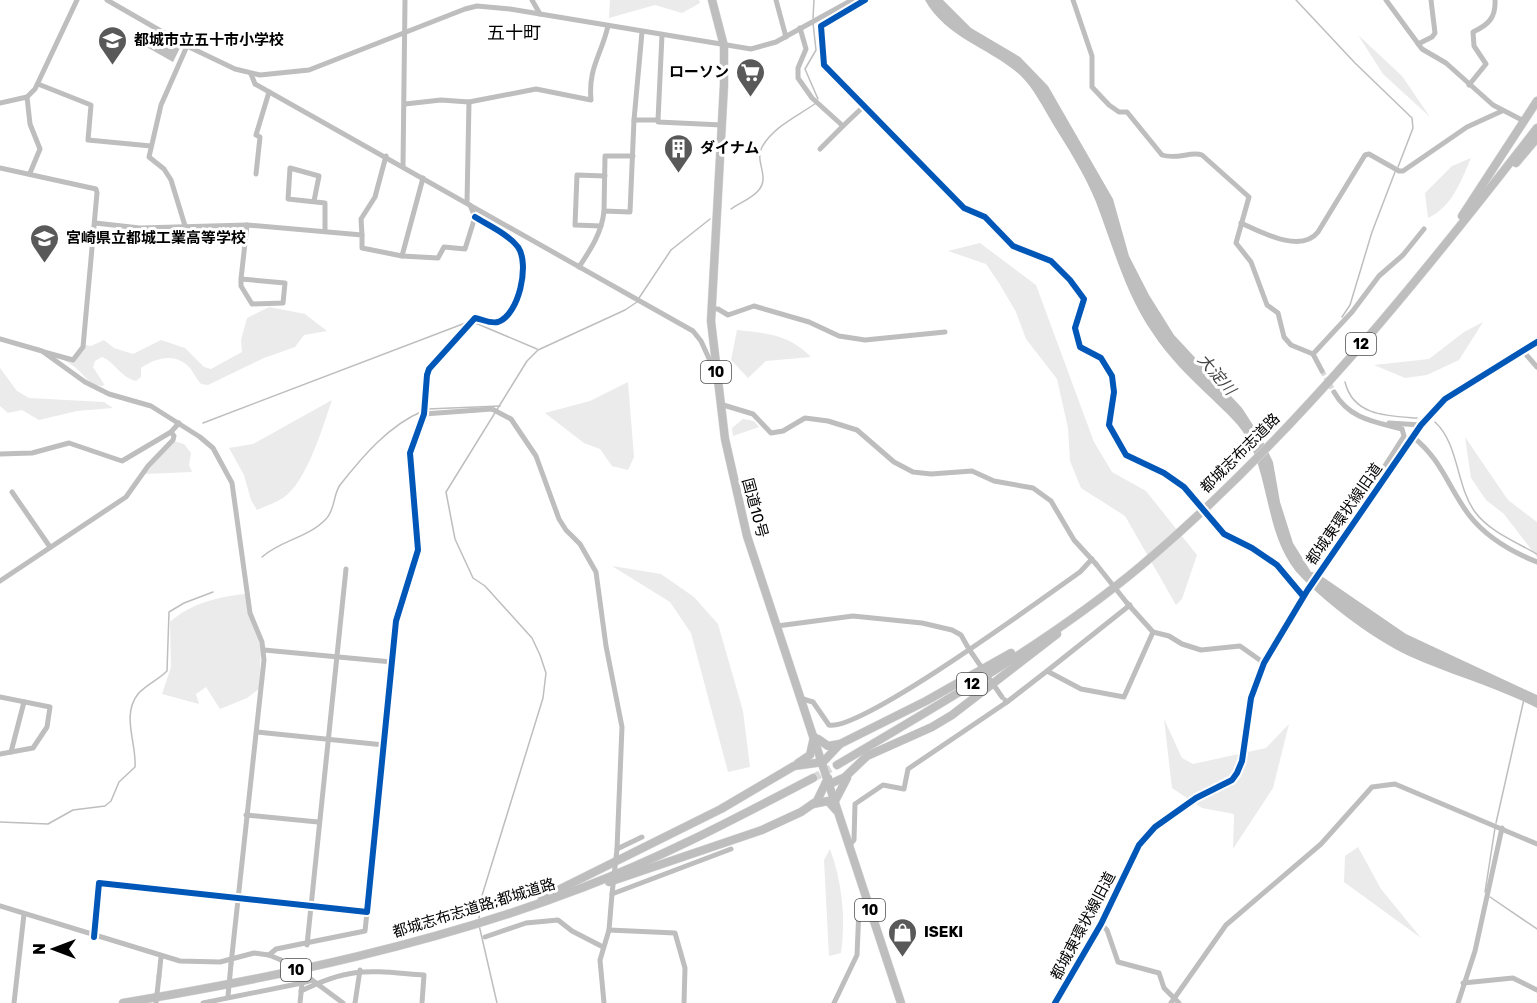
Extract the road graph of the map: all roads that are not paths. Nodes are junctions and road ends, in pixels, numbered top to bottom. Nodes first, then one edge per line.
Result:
1 (77, 0) edge
2 (107, 0) edge
3 (405, 0) edge
4 (532, 0) edge
5 (712, 0) edge
6 (776, 0) edge
7 (852, 0) edge
8 (865, 0) edge
9 (1073, 0) edge
10 (1386, 0) edge
11 (1431, 0) edge
12 (1495, 0) edge
13 (540, 14) junction
14 (608, 26) junction
15 (801, 28) junction
16 (404, 32) junction
17 (642, 32) junction
18 (662, 35) junction
19 (786, 37) junction
20 (1418, 44) junction
21 (187, 46) junction
22 (724, 46) junction
23 (251, 74) junction
24 (38, 84) junction
25 (1469, 85) junction
26 (269, 92) junction
27 (27, 97) junction
28 (1537, 101) edge
29 (469, 102) junction
30 (0, 103) edge
31 (405, 104) junction
32 (864, 106) junction
33 (1502, 111) junction
34 (1520, 119) dead end
35 (634, 120) junction
36 (658, 120) junction
37 (722, 125) junction
38 (843, 126) junction
39 (1537, 128) edge
40 (1537, 138) edge
41 (151, 146) junction
42 (820, 148) dead end
43 (386, 156) junction
44 (633, 156) junction
45 (403, 166) junction
46 (0, 168) edge
47 (30, 173) junction
48 (256, 174) dead end
49 (604, 176) junction
50 (423, 178) junction
51 (314, 201) junction
52 (469, 203) junction
53 (604, 211) junction
54 (475, 218) junction
55 (1241, 223) junction
56 (95, 224) junction
57 (247, 225) junction
58 (601, 226) junction
59 (186, 229) junction
60 (1424, 229) dead end
61 (325, 231) junction
62 (362, 235) junction
63 (1436, 255) junction
64 (402, 256) junction
65 (579, 267) junction
66 (241, 279) junction
67 (711, 309) junction
68 (945, 332) dead end
69 (0, 339) edge
70 (1537, 342) edge
71 (42, 351) junction
72 (1523, 351) junction
73 (1313, 354) junction
74 (1537, 367) edge
75 (1322, 371) tunnel mouth
76 (716, 374) junction
77 (1334, 392) tunnel mouth
78 (720, 404) junction
79 (424, 414) junction
80 (179, 423) junction
81 (1381, 424) junction
82 (1420, 424) junction
83 (171, 432) junction
84 (1413, 437) junction
85 (0, 454) edge
86 (12, 492) dead end
87 (1370, 497) junction
88 (1194, 501) tunnel mouth
89 (1209, 519) tunnel mouth
90 (50, 547) junction
91 (1092, 559) junction
92 (1537, 562) edge
93 (346, 569) dead end
94 (0, 581) edge
95 (1305, 593) junction
96 (1102, 596) junction
97 (1129, 604) junction
98 (777, 626) junction
99 (1154, 632) junction
100 (264, 650) junction
101 (970, 651) junction
102 (336, 656) junction
103 (392, 662) junction
104 (1264, 663) junction
105 (1047, 670) junction
106 (0, 697) edge
107 (802, 699) junction
108 (1004, 699) junction
109 (24, 702) junction
110 (257, 732) junction
111 (814, 733) junction
112 (328, 740) junction
113 (840, 744) junction
114 (384, 745) junction
115 (11, 752) junction
116 (0, 754) edge
117 (823, 762) junction
118 (837, 765) tunnel mouth
119 (794, 766) junction
120 (852, 770) junction
121 (813, 778) tunnel mouth
122 (829, 781) junction
123 (835, 801) junction
124 (813, 804) junction
125 (246, 815) junction
126 (840, 816) junction
127 (318, 822) junction
128 (1498, 826) junction
129 (642, 837) dead end
130 (1537, 844) edge
131 (849, 846) junction
132 (617, 849) junction
133 (731, 849) dead end
134 (612, 894) junction
135 (238, 898) junction
136 (867, 900) junction
137 (310, 905) junction
138 (0, 906) edge
139 (533, 906) junction
140 (367, 912) junction
141 (24, 914) junction
142 (495, 918) junction
143 (1101, 924) junction
144 (609, 930) junction
145 (94, 937) junction
146 (485, 937) dead end
147 (307, 945) junction
148 (603, 947) junction
149 (269, 955) junction
150 (161, 957) junction
151 (231, 962) junction
152 (360, 970) junction
153 (312, 980) junction
154 (302, 983) junction
155 (1463, 984) junction
156 (1537, 990) edge
157 (301, 991) junction
158 (227, 999) edge
159 (15, 1002) edge
160 (1174, 1002) edge
161 (123, 1003) edge
162 (156, 1003) edge
163 (203, 1003) edge
164 (300, 1003) edge
165 (343, 1003) edge
166 (356, 1003) edge
167 (422, 1003) edge
168 (604, 1003) edge
169 (684, 1003) edge
170 (834, 1003) edge
171 (901, 1003) edge
172 (1055, 1003) edge
173 (1458, 1003) edge

1 - 24 street
2 - 21 street
3 - 16 street
4 - 13 street
5 - 22 highway, 国道10号 / 10
6 - 19 street
7 - 15 street
8 - 32 street
9 - 55 street
10 - 20 street
11 - 20 street
12 - 25 street
13 - 14 street
13 - 16 street
14 - 17 street
14 - 29 street
15 - 19 street
15 - 38 street
16 - 23 street
16 - 31 street
17 - 18 street
17 - 35 street
18 - 22 street
18 - 36 street
19 - 22 street
20 - 25 street
21 - 23 street
21 - 41 street
22 - 37 highway, 国道10号 / 10
23 - 26 street
24 - 27 street
24 - 41 street
25 - 33 street
26 - 43 street
26 - 48 street
27 - 30 street
27 - 47 street
28 - 63 highway
29 - 31 street
29 - 52 street
31 - 45 street
32 - 38 street
32 - 88 street
33 - 34 street
33 - 55 street
35 - 36 street
35 - 44 street
36 - 37 street
37 - 67 highway, 国道10号 / 10
38 - 42 street
39 - 63 highway, 都城志布志道路 / 12
40 - 63 highway
41 - 59 street
43 - 45 street
43 - 62 street
44 - 49 street
44 - 53 street
45 - 50 street
46 - 47 street
47 - 56 street
49 - 53 street
49 - 58 street
50 - 52 street
50 - 64 street
51 - 51 street
51 - 61 street
52 - 54 street
52 - 65 street
53 - 58 street
54 - 64 street
54 - 79 street
55 - 73 street
56 - 59 street
56 - 71 street
57 - 59 street
57 - 61 street
57 - 66 street
58 - 65 street
60 - 73 street
61 - 62 street
62 - 64 street
63 - 96 highway, 都城志布志道路 / 12
65 - 76 street
66 - 66 street
67 - 68 street
67 - 76 highway, 国道10号 / 10
69 - 71 street
70 - 72 street, 都城東環状線旧道
71 - 80 street
72 - 74 street
72 - 82 street, 都城東環状線旧道
73 - 75 street
76 - 78 highway, 国道10号 / 10
77 - 81 street
78 - 91 street
78 - 98 highway, 国道10号 / 10
79 - 103 street
79 - 132 street
80 - 83 street
80 - 100 street
81 - 82 street
81 - 87 street
82 - 84 street, 都城東環状線旧道
83 - 85 street
83 - 90 street
84 - 87 street, 都城東環状線旧道
84 - 92 street
86 - 90 street
87 - 95 street, 都城東環状線旧道
89 - 95 street
90 - 94 street
91 - 97 street, bridge
91 - 101 street
93 - 102 street
95 - 104 street, 都城東環状線旧道
96 - 113 highway
96 - 118 highway, 都城志布志道路 / 12
96 - 120 highway
97 - 99 street
97 - 105 street
98 - 101 street
98 - 107 highway, 国道10号 / 10
99 - 104 street
99 - 105 street
100 - 102 street
100 - 110 street
101 - 107 street
101 - 108 street, bridge
102 - 103 street
102 - 112 street
103 - 114 street
104 - 143 street, 都城東環状線旧道
105 - 108 street
106 - 109 street
107 - 111 highway, 国道10号 / 10
108 - 131 street
109 - 115 street
109 - 115 street
110 - 112 street
110 - 125 street
111 - 113 highway
111 - 117 highway, 国道10号 / 10
111 - 119 highway
112 - 114 street
112 - 127 street
113 - 117 highway
114 - 140 street
115 - 116 street
117 - 119 highway
117 - 122 highway, 国道10号 / 10
119 - 142 highway
120 - 122 highway
120 - 123 highway
121 - 139 highway, 都城志布志道路;都城道路 / 10
122 - 123 highway, 国道10号 / 10
122 - 124 highway
123 - 126 highway, 国道10号 / 10
124 - 126 highway
124 - 139 highway
125 - 127 street
125 - 135 street
126 - 131 highway, 国道10号 / 10
127 - 137 street
128 - 130 street
128 - 155 street
128 - 160 street
129 - 132 street
131 - 136 highway, 国道10号 / 10
132 - 134 street, bridge
133 - 134 street
134 - 144 street
135 - 137 street
135 - 145 street
135 - 151 street
136 - 170 street
136 - 171 highway, 国道10号 / 10
137 - 140 street
137 - 147 street
138 - 141 street
139 - 142 highway, 都城志布志道路;都城道路 / 10
140 - 147 street
141 - 145 street
141 - 159 street
142 - 161 highway, 都城志布志道路;都城道路 / 10
143 - 160 street
143 - 172 street, 都城東環状線旧道
144 - 148 street
144 - 169 street
145 - 150 street
146 - 148 street
147 - 149 street
148 - 168 street
149 - 151 street
149 - 153 street, bridge
150 - 151 street
150 - 162 street, bridge
151 - 158 street, bridge
152 - 153 street
152 - 166 street
152 - 167 street
153 - 154 street
153 - 157 street
153 - 165 street
154 - 157 street
154 - 158 street
155 - 156 street
155 - 173 street
157 - 164 street
158 - 163 street

